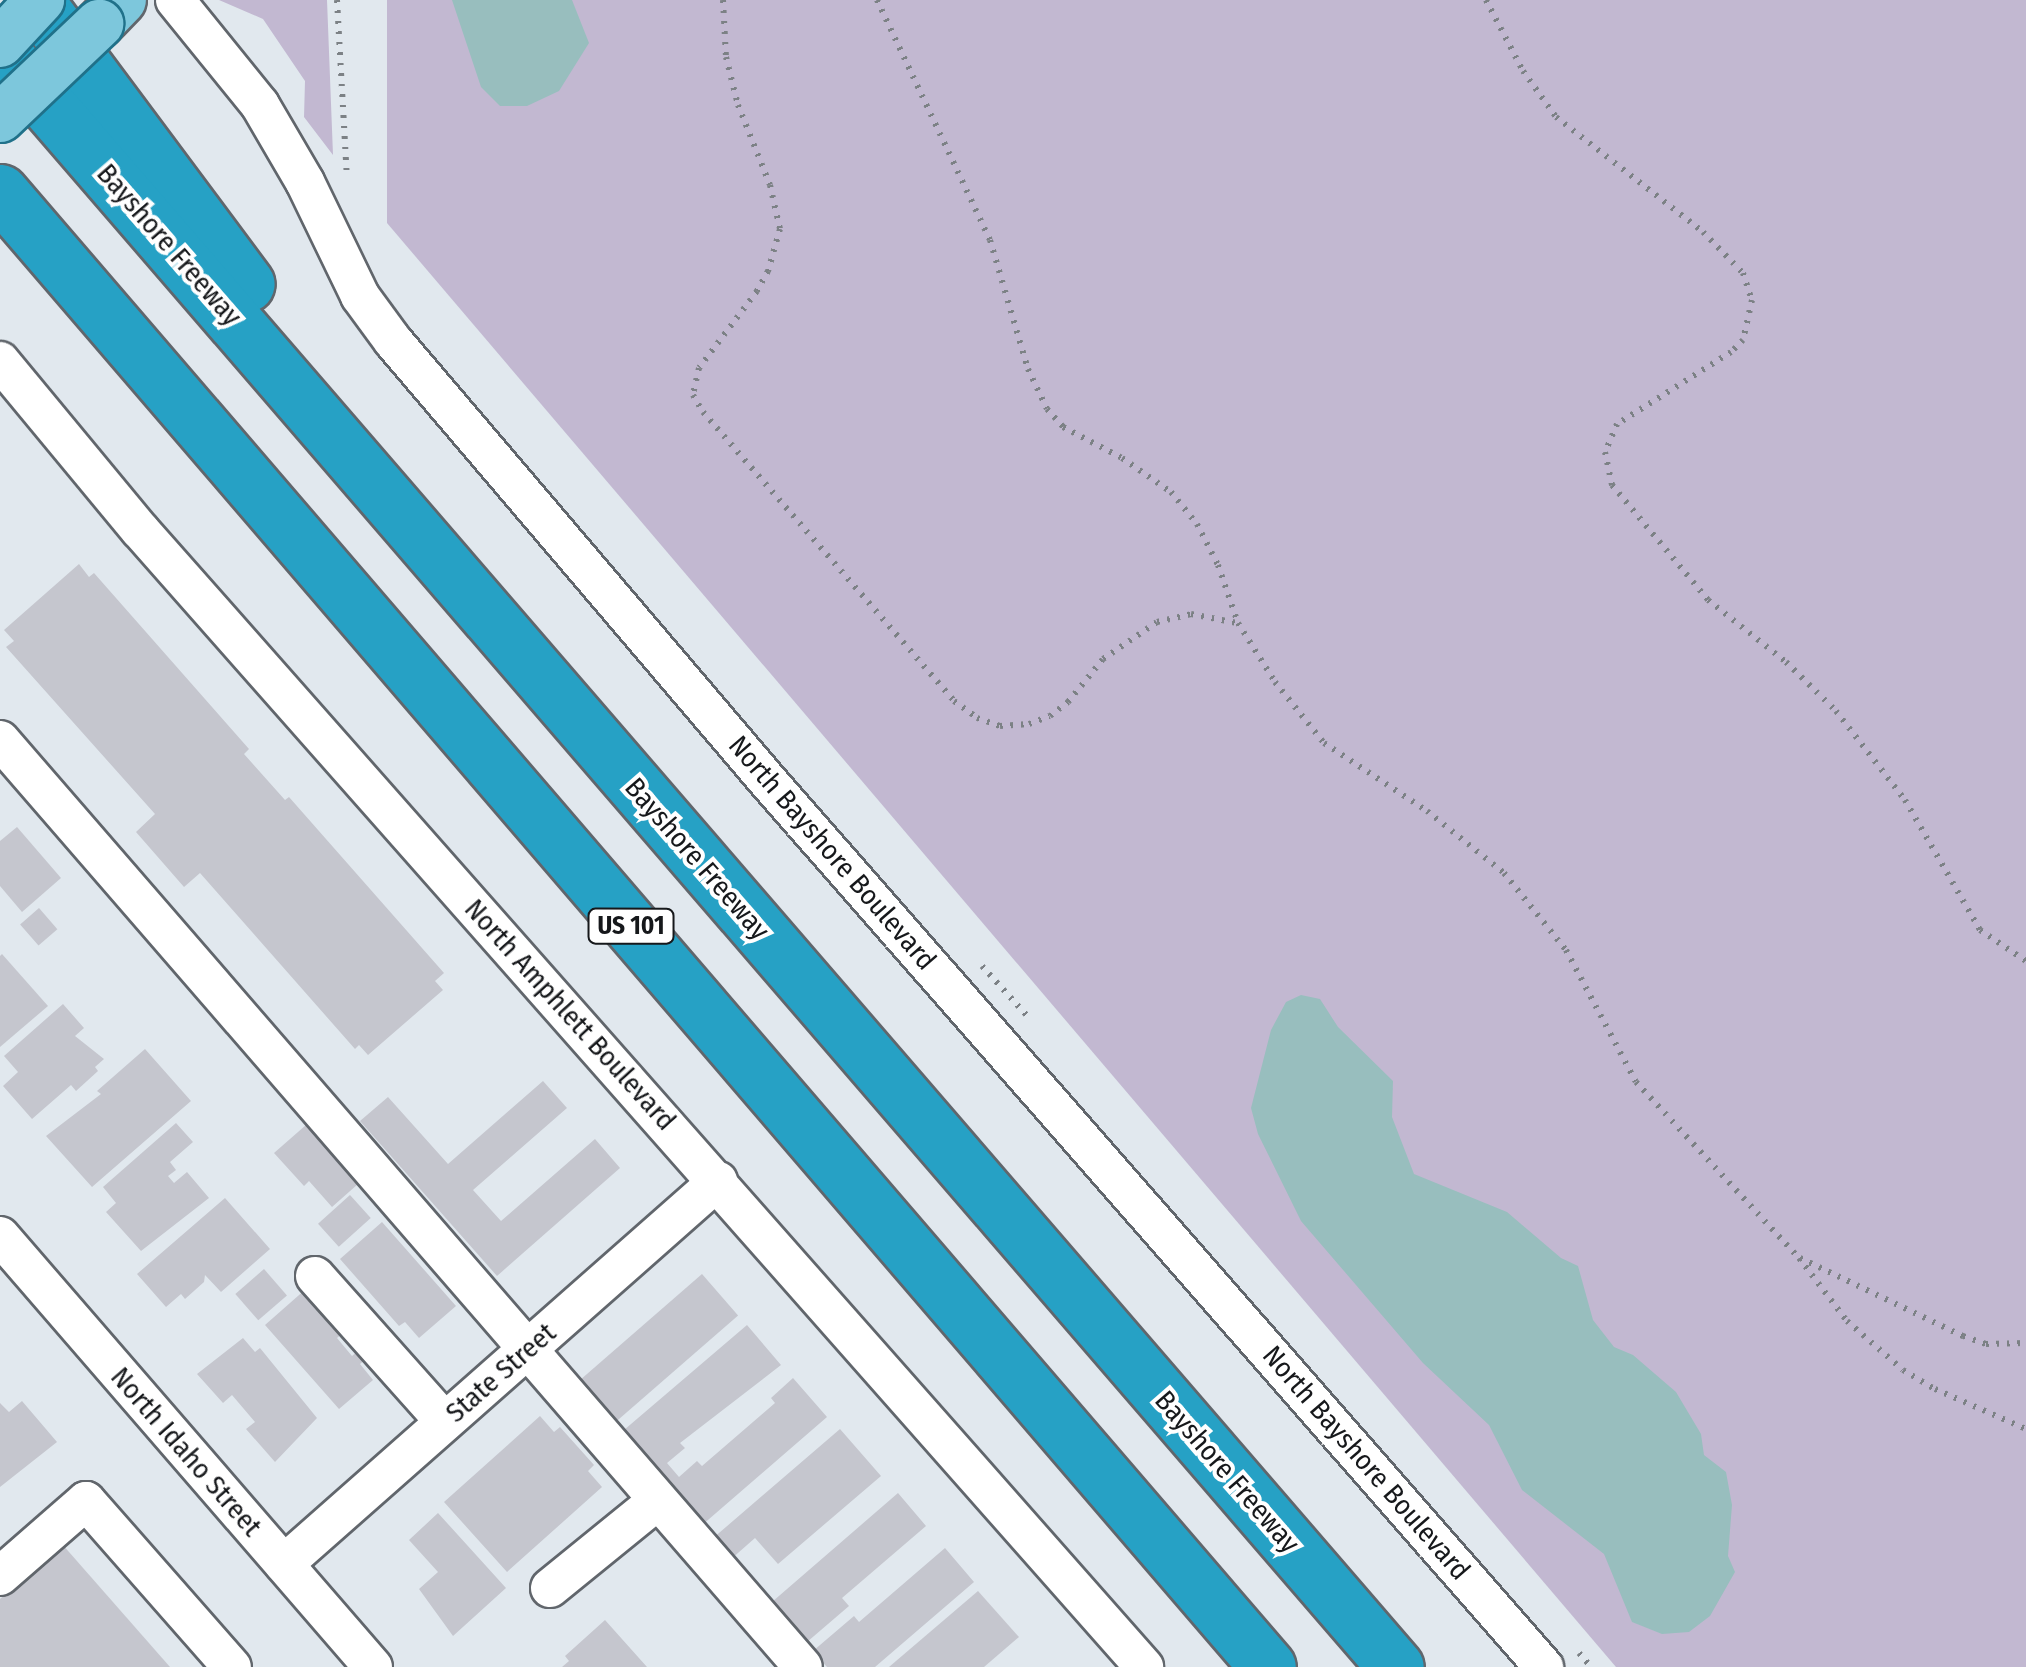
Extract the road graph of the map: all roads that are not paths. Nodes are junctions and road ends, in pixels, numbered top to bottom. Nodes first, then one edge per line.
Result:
1 (38, 0) edge
2 (175, 0) edge
3 (110, 12) edge
4 (0, 46) edge
5 (0, 118) edge
6 (0, 192) edge
7 (0, 361) edge
8 (561, 702) junction
9 (0, 740) edge
10 (718, 1181) junction
11 (0, 1236) edge
12 (315, 1276) dead end
13 (525, 1351) junction
14 (444, 1422) junction
15 (657, 1500) junction
16 (284, 1564) junction
17 (0, 1576) edge
18 (550, 1588) dead end
19 (1555, 1652) edge
20 (232, 1667) edge
21 (373, 1667) edge
22 (803, 1667) edge
23 (1144, 1667) edge
24 (1268, 1667) edge
25 (1396, 1667) edge

1 - 4 main road, bridge
1 - 8 highway
2 - 19 street, North Bayshore Boulevard
3 - 5 main road, bridge
4 - 8 highway, Bayshore Freeway
6 - 24 highway, US 101
7 - 10 street, North Amphlett Boulevard
8 - 25 highway, Bayshore Freeway
9 - 13 street
10 - 13 street, State Street
10 - 23 street, North Amphlett Boulevard
11 - 16 street, North Idaho Street
12 - 14 street
13 - 14 street, State Street
13 - 15 street
14 - 16 street, State Street
15 - 18 street
15 - 22 street
16 - 21 street, North Idaho Street
17 - 20 street

